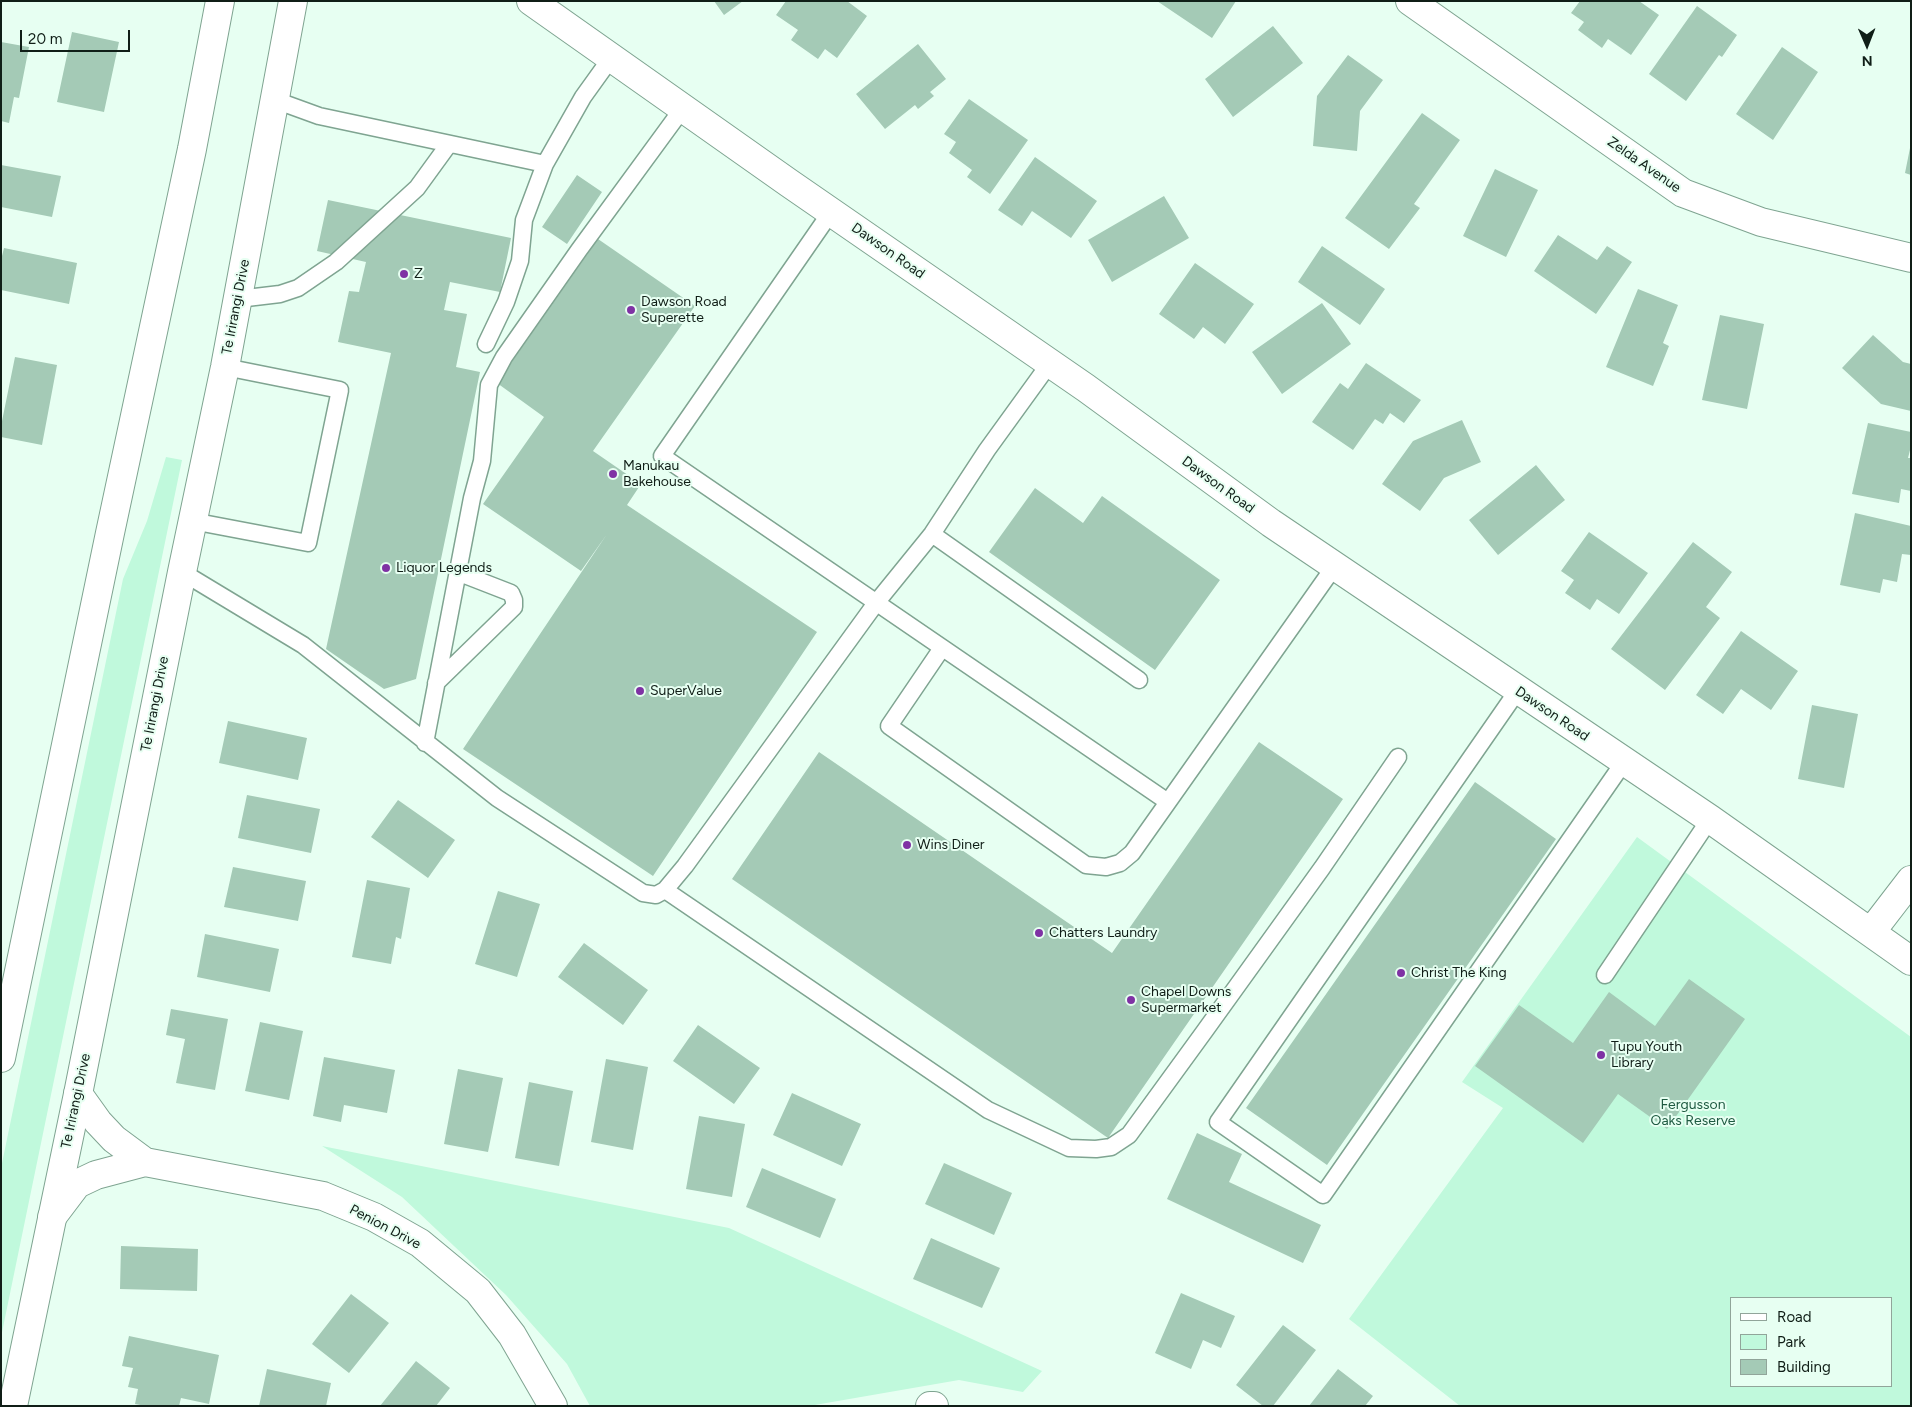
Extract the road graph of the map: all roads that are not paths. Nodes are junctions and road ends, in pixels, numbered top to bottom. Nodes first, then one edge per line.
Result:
1 (220, 1) edge
2 (313, 1) edge
3 (531, 1) edge
4 (1410, 1) edge
5 (291, 12) edge
6 (611, 58) junction
7 (275, 100) junction
8 (683, 108) junction
9 (449, 144) junction
10 (545, 164) junction
11 (830, 212) junction
12 (1911, 258) edge
13 (238, 300) junction
14 (486, 344) dead end
15 (1050, 363) junction
16 (225, 367) junction
17 (192, 521) junction
18 (932, 534) junction
19 (1334, 567) junction
20 (182, 572) junction
21 (457, 572) junction
22 (876, 603) junction
23 (942, 648) junction
24 (1139, 680) dead end
25 (436, 684) junction
26 (1518, 690) junction
27 (425, 743) junction
28 (1398, 757) dead end
29 (1624, 762) junction
30 (1168, 802) junction
31 (1710, 819) junction
32 (1911, 880) edge
33 (665, 890) junction
34 (1871, 932) junction
35 (1909, 955) edge
36 (1605, 975) dead end
37 (1, 1058) edge
38 (78, 1094) junction
39 (145, 1162) junction
40 (52, 1217) junction
41 (12, 1406) edge
42 (553, 1406) edge
43 (930, 1406) edge
44 (934, 1406) edge

1 - 37 main road
2 - 5 main road
3 - 6 main road, Dawson Road
4 - 12 main road, Zelda Avenue
5 - 7 main road, Te Irirangi Drive
6 - 8 main road, Dawson Road
6 - 10 lane
7 - 9 lane
7 - 13 main road, Te Irirangi Drive
8 - 11 main road, Dawson Road
8 - 21 lane
9 - 10 lane
9 - 13 lane
10 - 14 lane
11 - 15 main road, Dawson Road
11 - 22 lane
13 - 16 main road, Te Irirangi Drive
15 - 18 lane
15 - 19 main road, Dawson Road
16 - 17 main road, Te Irirangi Drive
16 - 17 lane
17 - 20 main road, Te Irirangi Drive
18 - 22 lane
18 - 24 lane
19 - 26 main road, Dawson Road
19 - 30 lane
20 - 27 lane
20 - 38 main road, Te Irirangi Drive
21 - 25 lane
21 - 25 lane
22 - 23 lane
22 - 33 lane
23 - 30 lane
23 - 30 lane
25 - 27 lane
26 - 29 main road, Dawson Road
26 - 29 lane
27 - 33 lane
28 - 33 lane
29 - 31 main road, Dawson Road
31 - 34 main road, Dawson Road
31 - 36 lane
32 - 34 main road
34 - 35 main road, Dawson Road
38 - 39 main road, Penion Drive
38 - 40 main road, Te Irirangi Drive
39 - 40 main road, Penion Drive
39 - 42 main road, Penion Drive
40 - 41 main road, Te Irirangi Drive
43 - 44 main road

